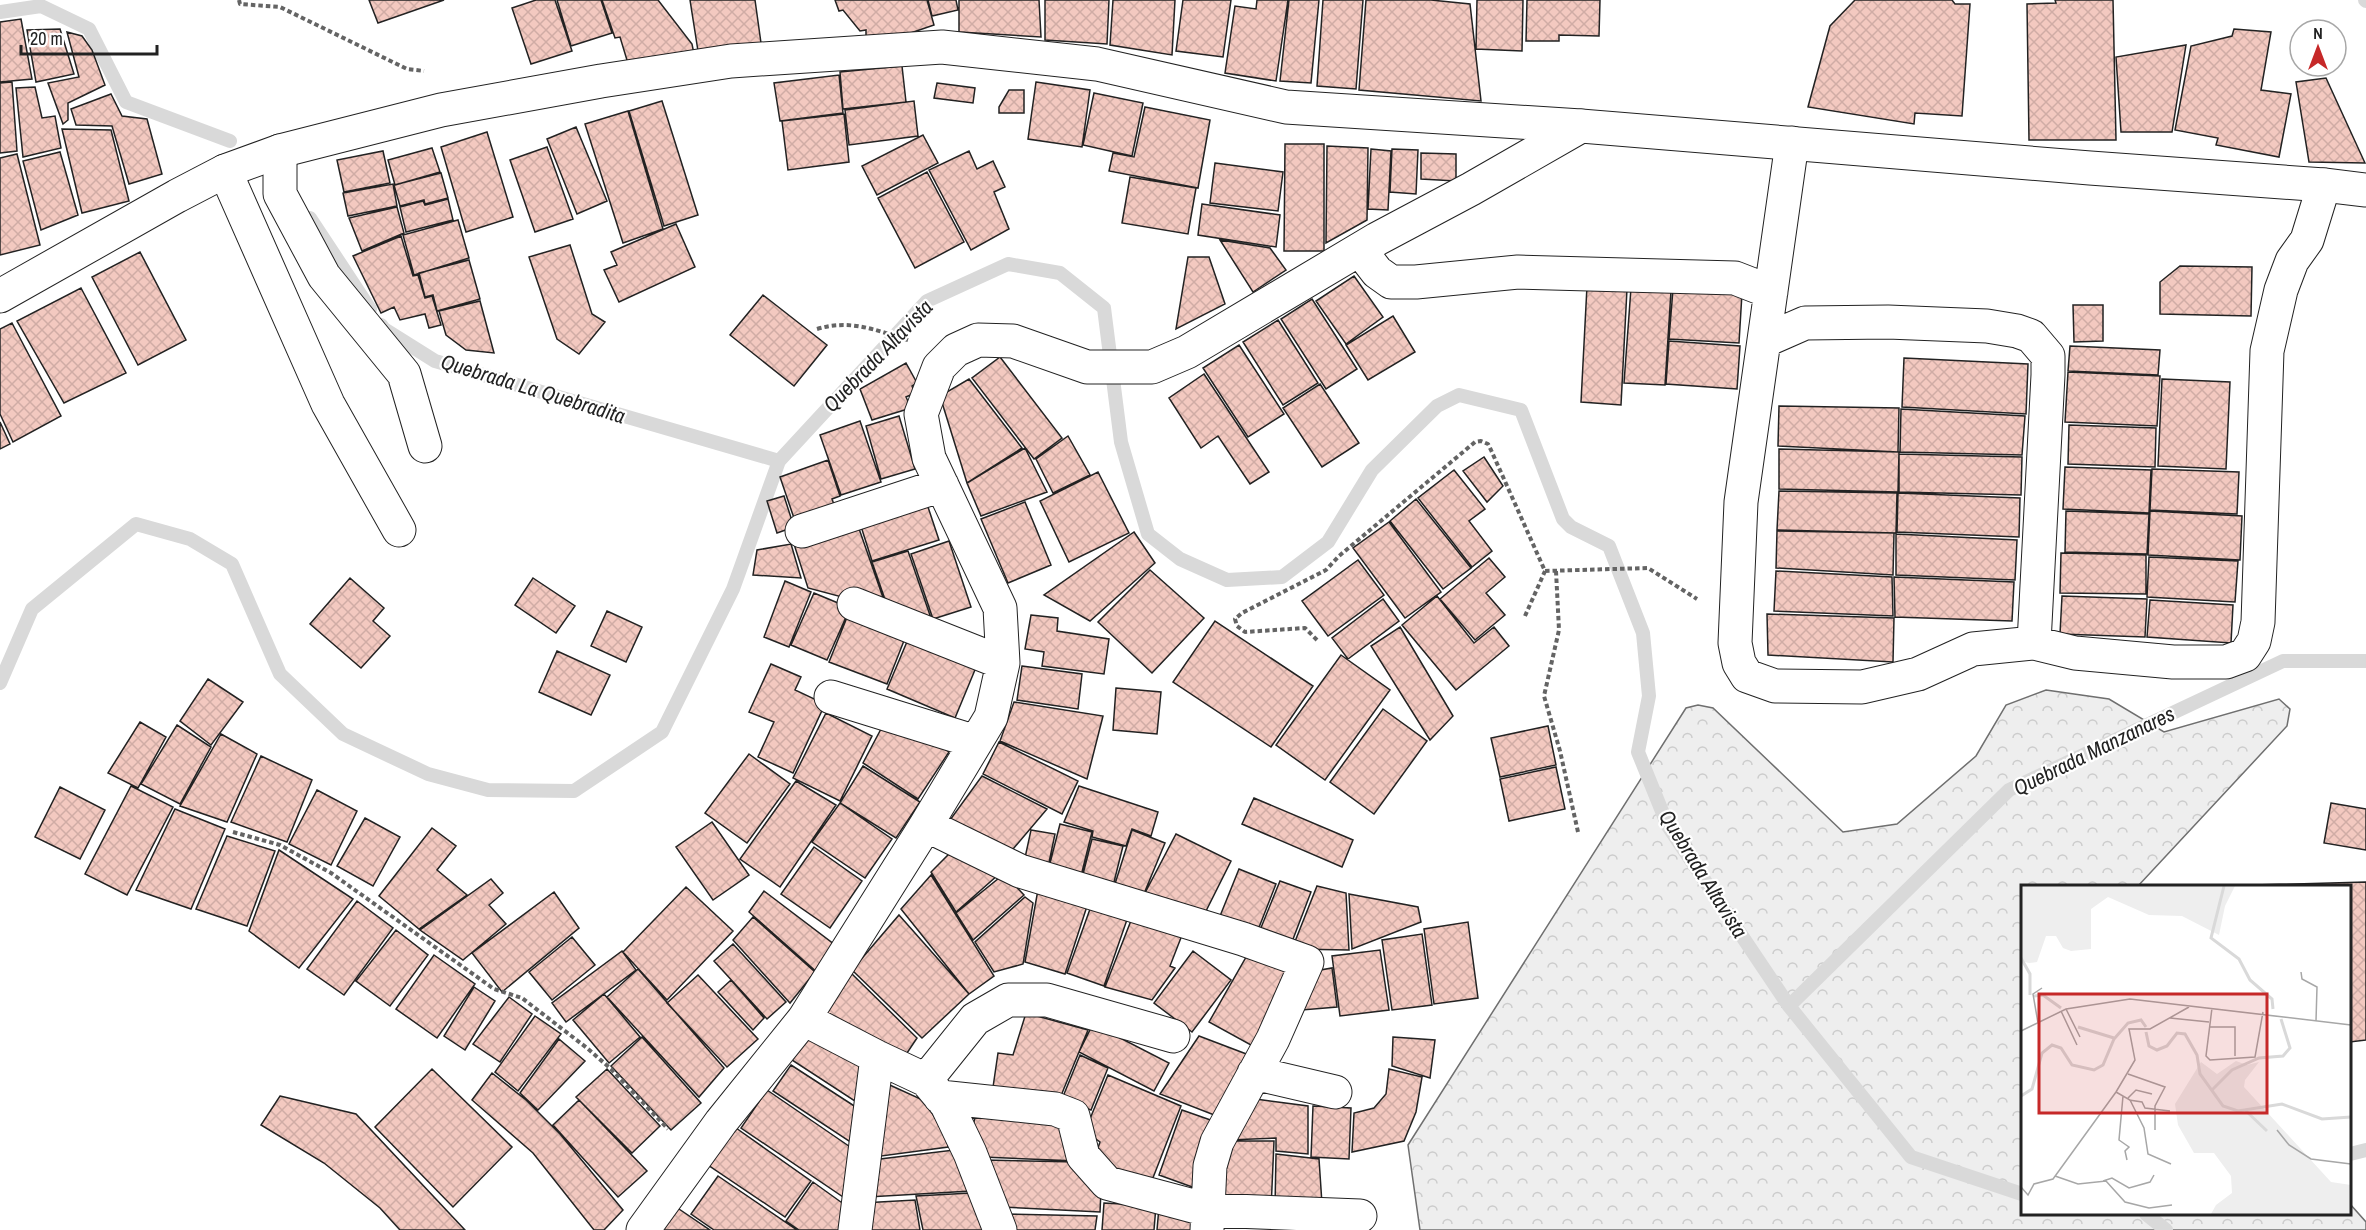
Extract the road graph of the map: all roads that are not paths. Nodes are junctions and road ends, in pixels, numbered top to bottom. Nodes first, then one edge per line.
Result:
1 (1581, 126) junction
2 (1792, 143) junction
3 (280, 151) junction
4 (225, 171) junction
5 (2324, 185) junction
6 (2366, 190) edge
7 (1360, 250) junction
8 (1771, 292) junction
9 (0, 296) edge
10 (1764, 341) junction
11 (425, 446) dead end
12 (942, 485) junction
13 (399, 530) dead end
14 (802, 531) dead end
15 (854, 604) dead end
16 (2034, 643) junction
17 (1003, 663) junction
18 (831, 697) dead end
19 (976, 742) junction
20 (926, 825) junction
21 (804, 1018) junction
22 (1173, 1036) dead end
23 (877, 1057) junction
24 (1254, 1073) junction
25 (933, 1089) junction
26 (1335, 1092) dead end
27 (1360, 1216) dead end
28 (1208, 1220) edge
29 (643, 1230) edge
30 (855, 1230) edge
31 (1000, 1230) edge

1 - 2 street
1 - 3 street
1 - 7 street
2 - 5 street
2 - 8 street
3 - 4 street
3 - 11 street
4 - 9 street
4 - 13 street
5 - 6 street
5 - 16 street
7 - 8 street
7 - 12 street
8 - 10 street
10 - 16 street
10 - 16 street
12 - 14 street
12 - 17 street
15 - 17 street
17 - 19 street
18 - 19 street
19 - 20 street
20 - 21 street
20 - 24 street
21 - 23 street
21 - 29 street
22 - 25 street
23 - 25 street
23 - 30 street
24 - 26 street
24 - 28 street
25 - 28 street
25 - 31 street
27 - 28 street

